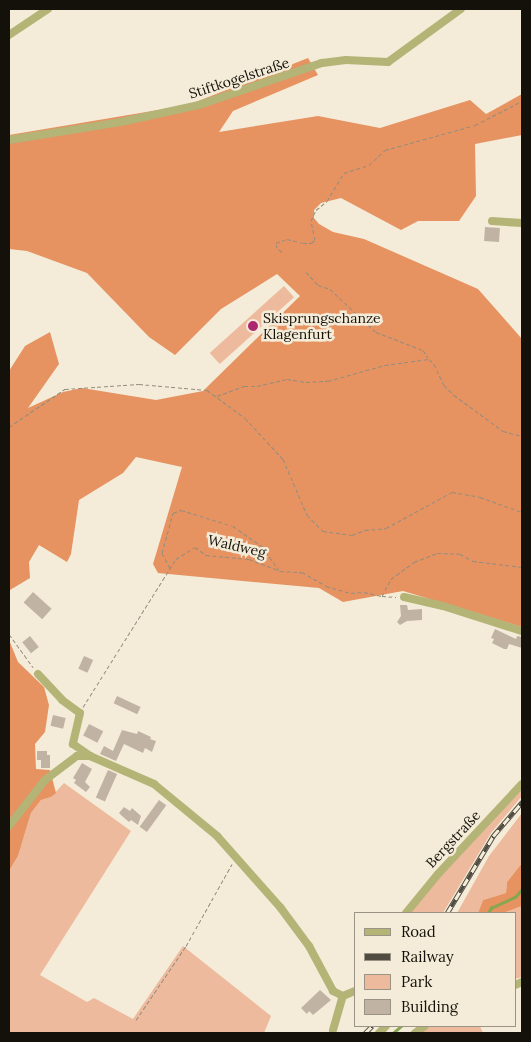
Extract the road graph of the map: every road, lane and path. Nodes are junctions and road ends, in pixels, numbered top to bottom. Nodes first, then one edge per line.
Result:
1 (48, 9) edge
2 (461, 9) edge
3 (9, 35) edge
4 (522, 102) edge
5 (9, 140) edge
6 (492, 221) dead end
7 (522, 223) edge
8 (282, 252) dead end
9 (306, 272) dead end
10 (429, 359) junction
11 (216, 396) junction
12 (9, 427) edge
13 (522, 436) edge
14 (522, 512) edge
15 (522, 567) edge
16 (170, 568) junction
17 (280, 571) junction
18 (382, 596) junction
19 (404, 597) joint
20 (522, 631) edge
21 (9, 634) edge
22 (38, 674) joint
23 (80, 713) junction
24 (73, 744) junction
25 (90, 756) junction
26 (70, 760) junction
27 (522, 784) edge
28 (9, 826) edge
29 (234, 854) junction
30 (407, 912) edge
31 (354, 991) edge
32 (343, 996) junction
33 (136, 1020) dead end
34 (334, 1030) dead end

1 - 3 street
2 - 5 street, Stiftkogelstraße
4 - 8 path
6 - 7 street
9 - 10 path
10 - 11 path
10 - 13 path
11 - 12 path
11 - 14 path
15 - 18 path
16 - 17 path, Waldweg
16 - 17 path
16 - 23 path, Waldweg
17 - 18 path, Waldweg
18 - 19 path, Waldweg
19 - 20 street
21 - 22 path
22 - 23 street
23 - 24 street
24 - 25 street
24 - 26 street
25 - 26 street
25 - 29 street
26 - 28 street
27 - 30 street, Bergstraße
29 - 32 street
29 - 33 path
31 - 32 street
32 - 34 street

